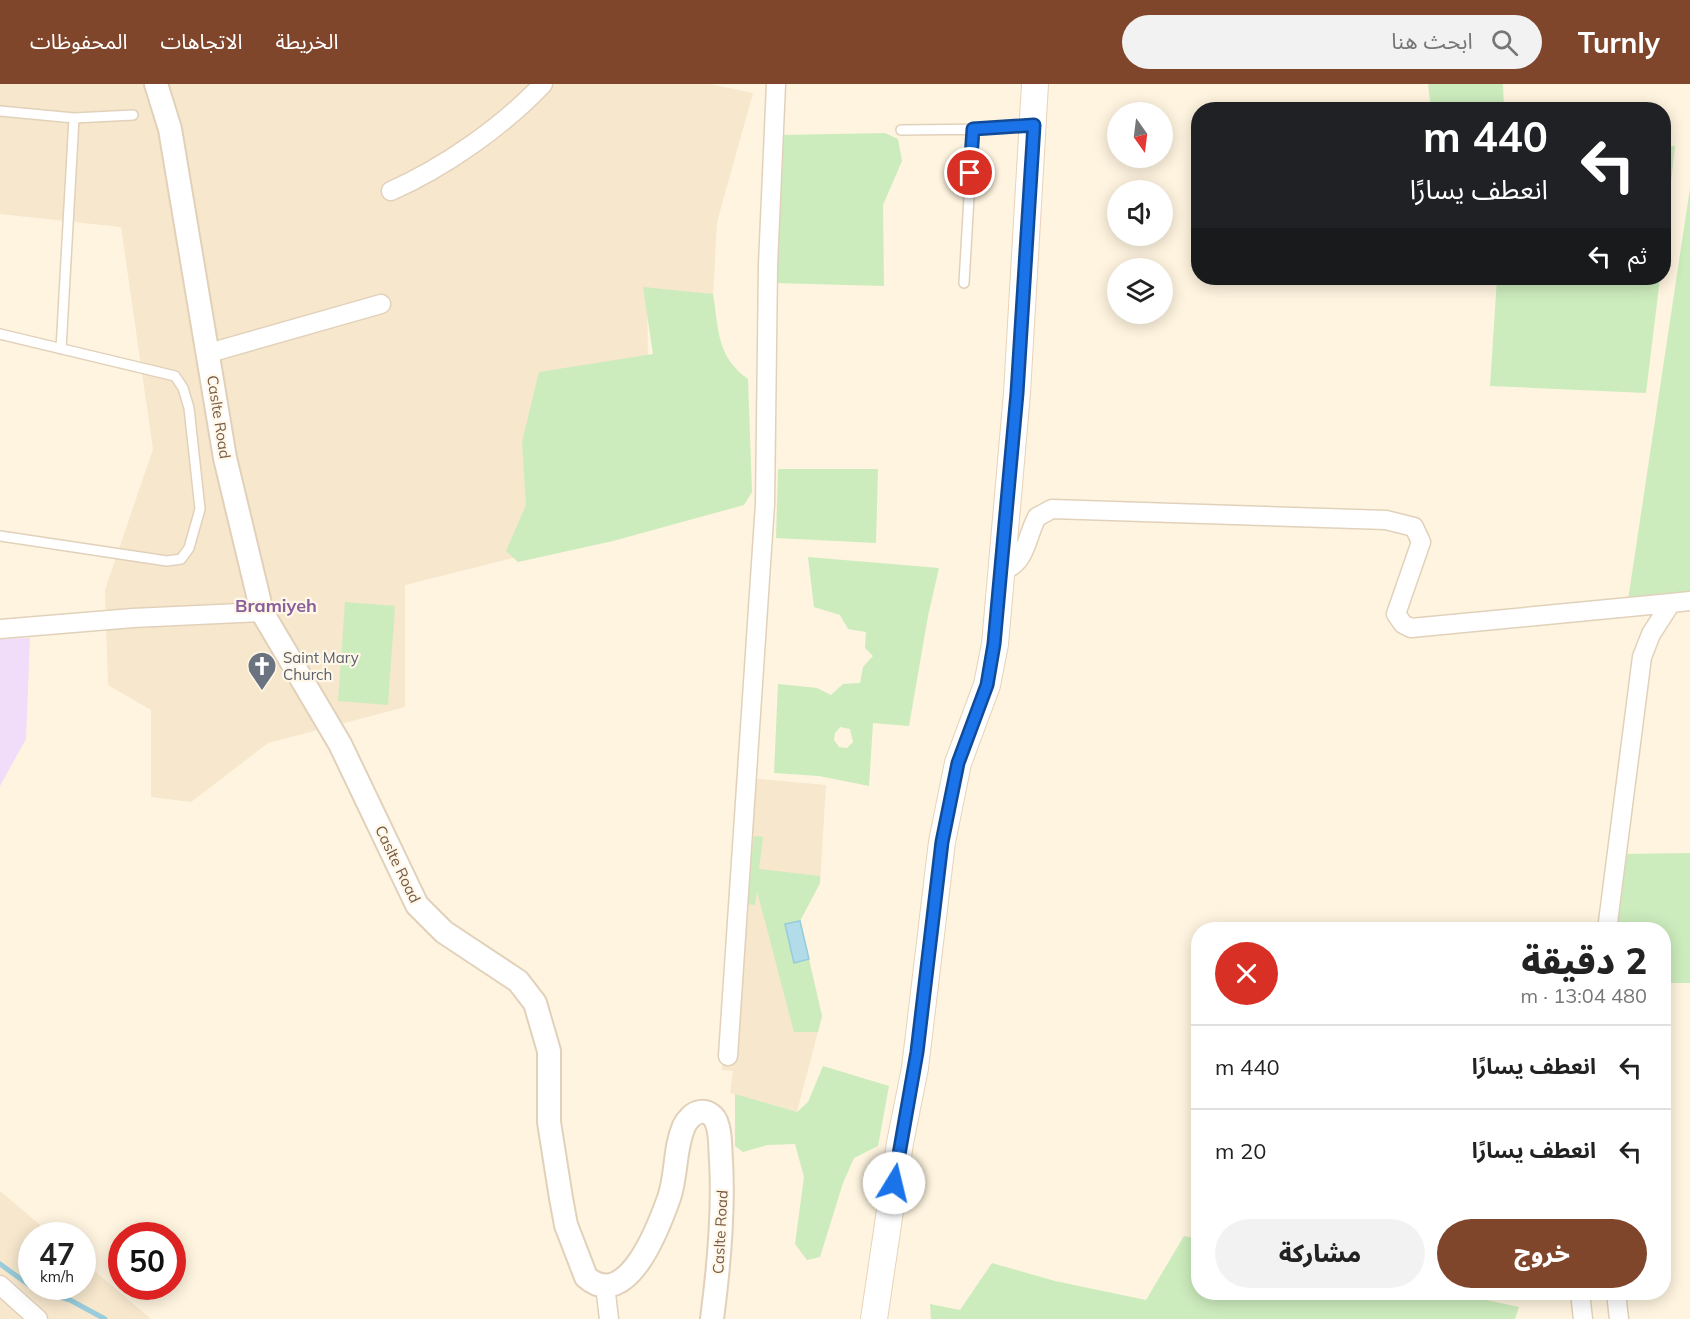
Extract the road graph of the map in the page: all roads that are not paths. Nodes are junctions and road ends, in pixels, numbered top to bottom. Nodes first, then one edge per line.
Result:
1 (156, 84) edge
2 (543, 84) edge
3 (776, 84) edge
4 (1035, 84) edge
5 (0, 111) edge
6 (134, 115) dead end
7 (74, 118) junction
8 (1034, 125) junction
9 (973, 129) junction
10 (901, 130) dead end
11 (391, 191) dead end
12 (964, 283) dead end
13 (381, 304) dead end
14 (0, 334) edge
15 (61, 349) junction
16 (209, 353) junction
17 (0, 536) edge
18 (1002, 571) junction
19 (1690, 601) edge
20 (1671, 603) junction
21 (262, 612) junction
22 (0, 629) edge
23 (1608, 922) edge
24 (728, 1056) dead end
25 (0, 1285) edge
26 (605, 1285) junction
27 (1581, 1300) edge
28 (1617, 1300) edge
29 (38, 1319) edge
30 (609, 1319) edge
31 (712, 1319) edge
32 (874, 1319) edge
33 (1583, 1319) edge
34 (1619, 1319) edge

1 - 16 street, Caslte Road
2 - 11 street
3 - 24 street
4 - 8 main road
5 - 7 lane
6 - 7 lane
7 - 15 lane
8 - 9 lane
8 - 18 main road
9 - 10 lane
9 - 12 lane
13 - 16 street
14 - 15 lane
15 - 17 lane
16 - 21 street, Caslte Road
18 - 20 street
18 - 32 main road
19 - 20 street
20 - 23 street
21 - 22 street
21 - 26 street, Caslte Road
25 - 29 street
26 - 30 street
26 - 31 street, Caslte Road
27 - 33 street
28 - 34 street

